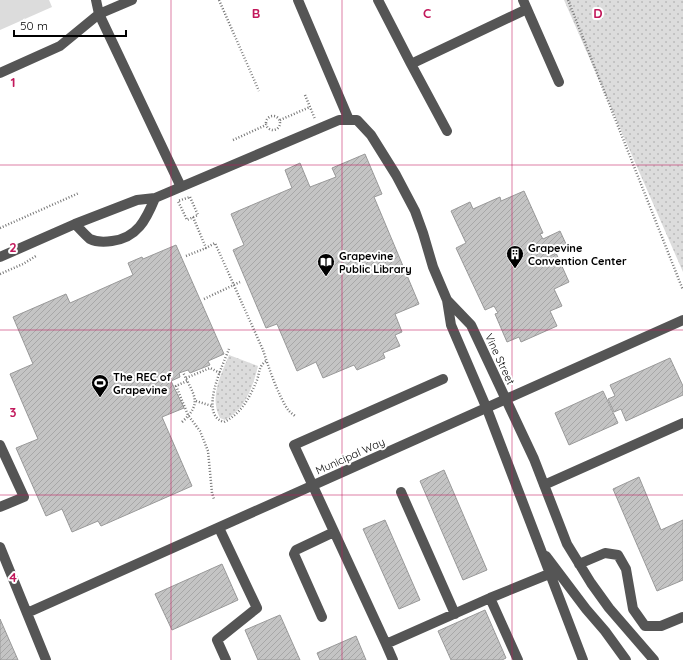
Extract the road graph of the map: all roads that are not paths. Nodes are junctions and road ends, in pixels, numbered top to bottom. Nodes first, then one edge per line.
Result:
1 (96, 0) edge
2 (132, 0) edge
3 (298, 0) edge
4 (378, 0) edge
5 (525, 4) edge
6 (99, 14) junction
7 (411, 64) junction
8 (0, 73) edge
9 (559, 82) dead end
10 (349, 120) junction
11 (447, 131) dead end
12 (181, 187) junction
13 (154, 198) junction
14 (75, 224) junction
15 (0, 257) edge
16 (447, 300) junction
17 (683, 320) edge
18 (443, 379) dead end
19 (506, 400) junction
20 (487, 409) junction
21 (683, 423) edge
22 (0, 445) edge
23 (544, 485) junction
24 (313, 486) junction
25 (401, 492) dead end
26 (0, 507) edge
27 (219, 528) junction
28 (334, 532) junction
29 (538, 546) junction
30 (0, 549) edge
31 (579, 564) junction
32 (549, 574) junction
33 (490, 598) junction
34 (27, 613) junction
35 (455, 614) junction
36 (322, 617) dead end
37 (683, 617) edge
38 (386, 644) junction
39 (46, 660) edge
40 (226, 660) edge
41 (393, 660) edge
42 (518, 660) edge
43 (583, 660) edge
44 (626, 660) edge
45 (654, 660) edge

1 - 6 street
2 - 6 street
3 - 10 street
4 - 7 street
5 - 7 street
5 - 9 street
6 - 8 street
6 - 12 street
7 - 11 street
10 - 12 street
10 - 16 street
12 - 13 street
13 - 14 street
13 - 14 street
14 - 15 street
16 - 19 street, Vine Street
16 - 20 street
17 - 19 street, Municipal Way
18 - 24 street
19 - 20 street, Municipal Way
19 - 23 street, Vine Street
20 - 24 street, Municipal Way
20 - 29 street
21 - 23 street
22 - 26 street
23 - 31 street, Vine Street
24 - 27 street, Municipal Way
24 - 28 street
25 - 35 street
27 - 34 street, Municipal Way
27 - 40 street
28 - 36 street
28 - 38 street
29 - 32 street
29 - 44 street
30 - 34 street
31 - 37 street
31 - 45 street, Vine Street
32 - 33 street
32 - 43 street
33 - 35 street
33 - 42 street
34 - 39 street
35 - 38 street
38 - 41 street

